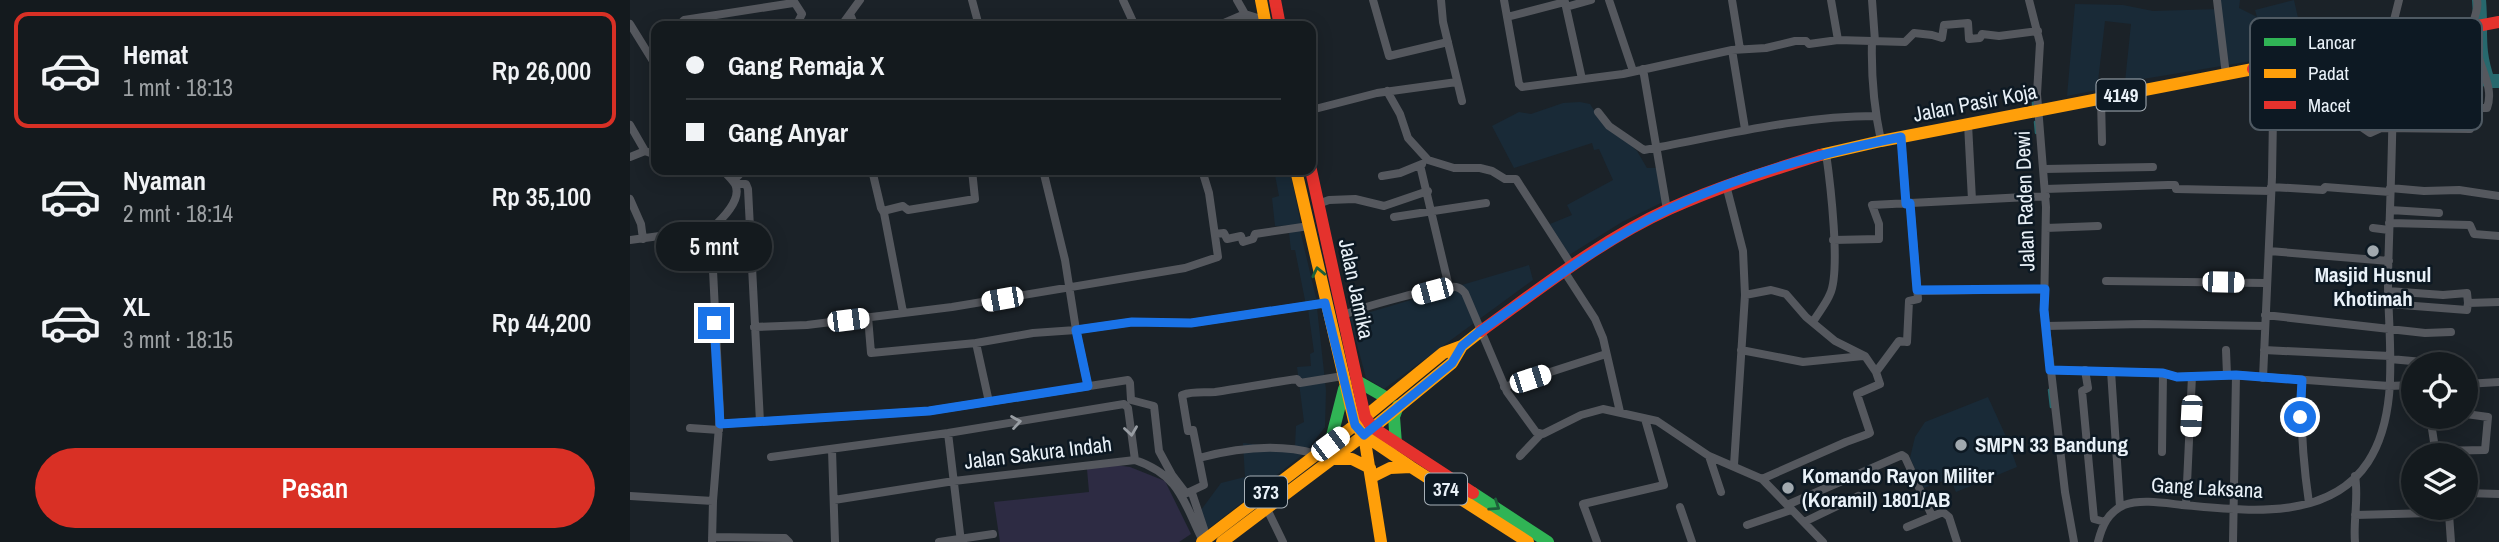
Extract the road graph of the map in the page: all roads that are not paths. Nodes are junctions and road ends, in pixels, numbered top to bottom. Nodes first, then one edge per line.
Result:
1 (860, 0) edge
2 (972, 0) edge
3 (1123, 0) edge
4 (1237, 0) edge
5 (1261, 0) edge
6 (1275, 0) edge
7 (1373, 0) edge
8 (1441, 0) edge
9 (1504, 0) edge
10 (1591, 0) edge
11 (1609, 0) edge
12 (1732, 0) edge
13 (1831, 0) edge
14 (1872, 0) edge
15 (2029, 0) edge
16 (2217, 0) edge
17 (2399, 0) edge
18 (2477, 0) edge
19 (793, 1) edge
20 (1565, 3) edge
21 (850, 14) junction
22 (1245, 14) junction
23 (1507, 17) junction
24 (2396, 18) edge
25 (2477, 18) edge
26 (683, 21) edge
27 (798, 21) edge
28 (845, 21) edge
29 (853, 21) edge
30 (978, 21) edge
31 (1133, 21) edge
32 (1229, 21) edge
33 (1261, 21) edge
34 (1265, 21) edge
35 (1279, 21) edge
36 (631, 28) edge
37 (2038, 31) junction
38 (1838, 40) junction
39 (1873, 41) junction
40 (1448, 42) junction
41 (1736, 50) junction
42 (651, 58) edge
43 (2482, 66) edge
44 (1643, 69) junction
45 (1633, 71) junction
46 (2250, 71) edge
47 (2226, 75) junction
48 (1582, 79) junction
49 (1457, 82) junction
50 (1387, 91) junction
51 (2101, 99) junction
52 (1462, 101) dead end
53 (2482, 108) edge
54 (1316, 109) edge
55 (2038, 109) junction
56 (1598, 113) dead end
57 (1876, 116) junction
58 (1968, 124) junction
59 (630, 125) edge
60 (1745, 129) junction
61 (2273, 130) edge
62 (2392, 130) edge
63 (1901, 137) junction
64 (1881, 141) junction
65 (2102, 142) dead end
66 (1655, 147) junction
67 (645, 150) junction
68 (651, 153) edge
69 (1826, 153) junction
70 (630, 157) edge
71 (1424, 163) junction
72 (2153, 167) dead end
73 (2043, 169) junction
74 (727, 175) edge
75 (740, 175) edge
76 (873, 175) edge
77 (973, 175) edge
78 (1044, 175) edge
79 (1203, 175) edge
80 (1297, 175) edge
81 (1312, 175) edge
82 (1382, 176) dead end
83 (734, 183) junction
84 (1726, 185) junction
85 (2271, 189) junction
86 (2390, 190) junction
87 (1428, 191) junction
88 (2046, 192) junction
89 (2499, 196) edge
90 (630, 199) edge
91 (1972, 200) junction
92 (1486, 203) dead end
93 (1318, 204) junction
94 (1908, 204) junction
95 (1432, 210) junction
96 (1667, 210) junction
97 (2390, 210) junction
98 (883, 211) junction
99 (2440, 213) dead end
100 (1394, 217) dead end
101 (1309, 226) junction
102 (2098, 226) dead end
103 (2389, 226) junction
104 (2046, 228) junction
105 (2373, 228) dead end
106 (711, 229) junction
107 (1215, 234) junction
108 (2499, 236) edge
109 (643, 239) junction
110 (630, 240) edge
111 (1833, 240) junction
112 (2269, 251) junction
113 (2389, 261) junction
114 (1568, 269) junction
115 (2106, 281) dead end
116 (2266, 283) junction
117 (1069, 286) junction
118 (1449, 288) junction
119 (2045, 289) junction
120 (1917, 290) junction
121 (2388, 291) junction
122 (1745, 295) junction
123 (2499, 302) edge
124 (1325, 303) junction
125 (2468, 303) junction
126 (2389, 304) junction
127 (903, 312) junction
128 (2265, 315) junction
129 (1342, 316) junction
130 (868, 317) junction
131 (1813, 322) junction
132 (2046, 326) junction
133 (2265, 326) junction
134 (754, 327) junction
135 (2389, 327) junction
136 (1076, 330) junction
137 (1479, 332) junction
138 (2451, 332) dead end
139 (976, 343) junction
140 (1462, 346) junction
141 (2226, 350) dead end
142 (2264, 350) junction
143 (1741, 351) junction
144 (1606, 354) junction
145 (1865, 356) junction
146 (2390, 357) junction
147 (2401, 358) edge
148 (2050, 370) junction
149 (2085, 370) junction
150 (2110, 371) junction
151 (1876, 372) junction
152 (2163, 373) junction
153 (2232, 375) junction
154 (2192, 376) junction
155 (2263, 378) junction
156 (2302, 380) junction
157 (1348, 381) junction
158 (2498, 382) edge
159 (2478, 383) edge
160 (1088, 386) junction
161 (2389, 386) junction
162 (2401, 386) edge
163 (1504, 387) junction
164 (1387, 398) junction
165 (989, 402) junction
166 (1398, 406) junction
167 (1620, 412) junction
168 (2478, 416) edge
169 (1646, 419) junction
170 (760, 422) junction
171 (1364, 426) junction
172 (719, 427) junction
173 (690, 428) dead end
174 (948, 433) junction
175 (1541, 435) junction
176 (1330, 444) junction
177 (1396, 444) junction
178 (832, 450) junction
179 (2478, 450) edge
180 (2162, 452) dead end
181 (1316, 454) junction
182 (1520, 456) dead end
183 (1709, 456) junction
184 (771, 457) dead end
185 (1199, 458) junction
186 (1135, 460) junction
187 (1331, 460) junction
188 (1734, 465) junction
189 (1412, 467) junction
190 (1371, 473) junction
191 (2355, 477) junction
192 (1762, 479) junction
193 (954, 481) junction
194 (1721, 492) dead end
195 (1187, 493) junction
196 (2478, 494) edge
197 (2499, 495) edge
198 (630, 496) edge
199 (1858, 496) dead end
200 (834, 500) junction
201 (713, 501) junction
202 (2309, 503) junction
203 (2186, 505) junction
204 (1680, 507) dead end
205 (1789, 508) junction
206 (2120, 508) junction
207 (1267, 509) junction
208 (2234, 510) junction
209 (2401, 512) edge
210 (2355, 515) junction
211 (1932, 516) junction
212 (2449, 520) edge
213 (1804, 522) junction
214 (2105, 522) junction
215 (1747, 525) dead end
216 (1908, 527) dead end
217 (993, 534) dead end
218 (712, 539) edge
219 (961, 540) edge
220 (1202, 541) edge
221 (1223, 541) edge
222 (789, 542) edge
223 (835, 542) edge
224 (939, 542) edge
225 (1283, 542) edge
226 (1381, 542) edge
227 (1528, 542) edge
228 (1548, 542) edge
229 (1597, 542) edge
230 (1692, 542) edge
231 (1823, 542) edge
232 (1957, 542) edge
233 (2074, 542) edge
234 (2098, 542) edge
235 (2233, 542) edge
236 (2356, 542) edge
237 (2451, 542) edge

1 - 21 street
2 - 30 street
3 - 31 street
4 - 22 street
5 - 34 main road
6 - 35 main road
7 - 40 street
8 - 40 street
9 - 23 street
10 - 20 street
11 - 45 street
12 - 41 street
13 - 38 street
14 - 39 street
15 - 37 street, Jalan Raden Dewi
16 - 47 street
17 - 24 street, Gang Laksana
18 - 25 street
19 - 26 street
19 - 27 street
20 - 23 street
20 - 48 street
21 - 28 street
21 - 29 street
22 - 32 street
22 - 33 street
23 - 48 street
36 - 42 street
37 - 39 street
37 - 55 street, Jalan Raden Dewi
38 - 39 street
38 - 41 street
39 - 57 street
40 - 49 street
41 - 44 street
41 - 60 street
43 - 53 street
44 - 45 street
44 - 66 street
45 - 48 street
46 - 47 main road, Jalan Pasir Koja / 4149
47 - 51 main road, Jalan Pasir Koja / 4149
49 - 50 street
49 - 52 street
50 - 54 street
50 - 71 street
51 - 55 main road, Jalan Pasir Koja / 4149
51 - 65 street
55 - 58 main road, Jalan Pasir Koja / 4149
55 - 73 street, Jalan Raden Dewi
56 - 66 street
57 - 60 street
57 - 64 street
58 - 63 main road, Jalan Pasir Koja / 4149
58 - 91 street
59 - 67 street
60 - 66 street
61 - 85 street
62 - 86 street, Gang Laksana
63 - 64 main road, Jalan Pasir Koja / 4149
63 - 94 street
64 - 69 main road, Jalan Pasir Koja / 4149
66 - 96 street
67 - 68 street
67 - 70 street
69 - 84 main road, Jalan Pasir Koja / 4149
69 - 111 street
71 - 82 street
71 - 87 street
71 - 114 street
72 - 73 street
73 - 88 street, Jalan Raden Dewi
74 - 83 street
75 - 83 street
76 - 98 street
77 - 98 street
78 - 117 street
79 - 107 street
80 - 101 main road, Jalan Jamika
81 - 93 main road, Jalan Jamika
83 - 106 street
83 - 134 street
84 - 96 main road, Jalan Pasir Koja / 4149
84 - 122 street
85 - 86 street
85 - 88 street
85 - 112 street
86 - 89 street
86 - 97 street, Gang Laksana
87 - 93 street
87 - 95 street
88 - 91 street
88 - 104 street, Jalan Raden Dewi
90 - 109 street
91 - 94 street
92 - 95 street
93 - 129 main road, Jalan Jamika
94 - 111 street
94 - 120 street
95 - 100 street
95 - 118 street
96 - 114 main road, Jalan Pasir Koja / 4149
97 - 99 street
97 - 103 street, Gang Laksana
98 - 127 street
101 - 107 street
124 -> 101 main road, Jalan Jamika
102 - 104 street
103 - 105 street
103 - 108 street
103 - 113 street, Gang Laksana
104 - 119 street, Jalan Raden Dewi
106 - 109 street
106 - 172 street
107 - 117 street
109 - 110 street
111 - 131 street
112 - 113 street
112 - 116 street
113 - 121 street, Gang Laksana
114 - 137 main road, Jalan Pasir Koja / 4149
114 - 144 street
115 - 116 street
116 - 128 street
117 - 127 street
117 - 136 street
118 - 129 street
118 - 137 street
119 - 120 street
119 - 132 street, Jalan Raden Dewi
120 - 151 street
121 - 125 street
121 - 126 street, Gang Laksana
122 - 131 street
122 - 143 street
123 - 125 street
124 - 136 street
124 - 157 main road, Jalan Jamika
125 - 126 street
126 - 135 street, Gang Laksana
127 - 130 street
128 - 133 street
128 - 135 street
129 - 157 main road, Jalan Jamika
130 - 134 street
130 - 139 street
131 - 145 street
132 - 133 street
132 - 148 street, Jalan Raden Dewi
133 - 142 street
134 - 170 street
135 - 138 street
135 - 146 street, Gang Laksana
136 - 139 street
136 - 160 street
137 - 140 main road, Jalan Pasir Koja / 4149
137 - 163 street
139 - 165 street
140 - 164 main road, Jalan Pasir Koja / 4149
140 - 166 main road, Jalan Pasir Koja / 4149
141 - 153 street
142 - 146 street
142 - 155 street
143 - 145 street
143 - 188 street
144 - 163 street
144 - 167 street
145 - 151 street
146 - 147 street
146 - 161 street, Gang Laksana
148 - 149 street
148 - 233 street, Jalan Raden Dewi
149 - 150 street
149 - 214 street
150 - 152 street
150 - 206 street
151 - 192 street
152 - 154 street
152 - 180 street
153 - 154 street
153 - 155 street
153 - 208 street
154 - 203 street
155 - 156 street
156 - 161 street
156 - 202 street
157 - 164 main road
157 - 171 main road, Jalan Jamika
157 - 176 main road
157 - 185 street
158 - 159 street
160 - 165 street
160 - 195 street
161 - 162 street
161 - 191 street, Gang Laksana
163 - 175 street
164 - 171 main road, Jalan Pasir Koja / 4149
165 - 170 street
166 - 171 main road, Jalan Pasir Koja / 4149
166 - 177 main road
167 - 169 street
167 - 175 street
168 - 179 street
169 - 183 street
169 - 229 street
170 - 172 street
171 - 176 main road, 373
171 - 177 main road, 374
171 - 187 main road, 373
171 - 189 main road, 374
171 - 190 main road, Jalan Jamika
172 - 173 street
172 - 201 street
174 - 178 street
174 -> 186 street
174 - 193 street
175 - 182 street
176 - 181 main road, 373
177 -> 228 main road, 374
178 - 184 street
178 - 200 street
181 - 185 street
181 - 220 main road, 373
183 - 188 street
183 - 194 street
185 - 195 street
186 - 193 street, Jalan Sakura Indah
186 - 220 street, Jalan Sakura Indah
187 - 190 main road
187 - 207 main road, 373
188 - 192 street
189 - 190 main road
189 - 227 main road, 374
190 - 226 main road, Jalan Jamika
191 - 202 street, Gang Laksana
191 - 210 street
192 - 205 street
193 - 200 street, Jalan Sakura Indah
193 - 219 street
195 - 220 street
196 - 197 street
198 - 201 street
199 - 213 street
200 - 223 street
201 - 218 street
202 - 208 street, Gang Laksana
203 - 206 street, Gang Laksana
203 - 208 street, Gang Laksana
204 - 230 street
205 - 211 street
205 - 213 street
205 - 215 street
206 - 214 street
207 - 221 main road, 373
207 - 225 street
208 - 235 street
209 - 210 street
210 - 236 street
211 - 216 street
211 - 232 street
212 - 237 street
213 - 231 street
214 - 234 street
217 - 219 street
218 - 222 street
219 - 224 street

